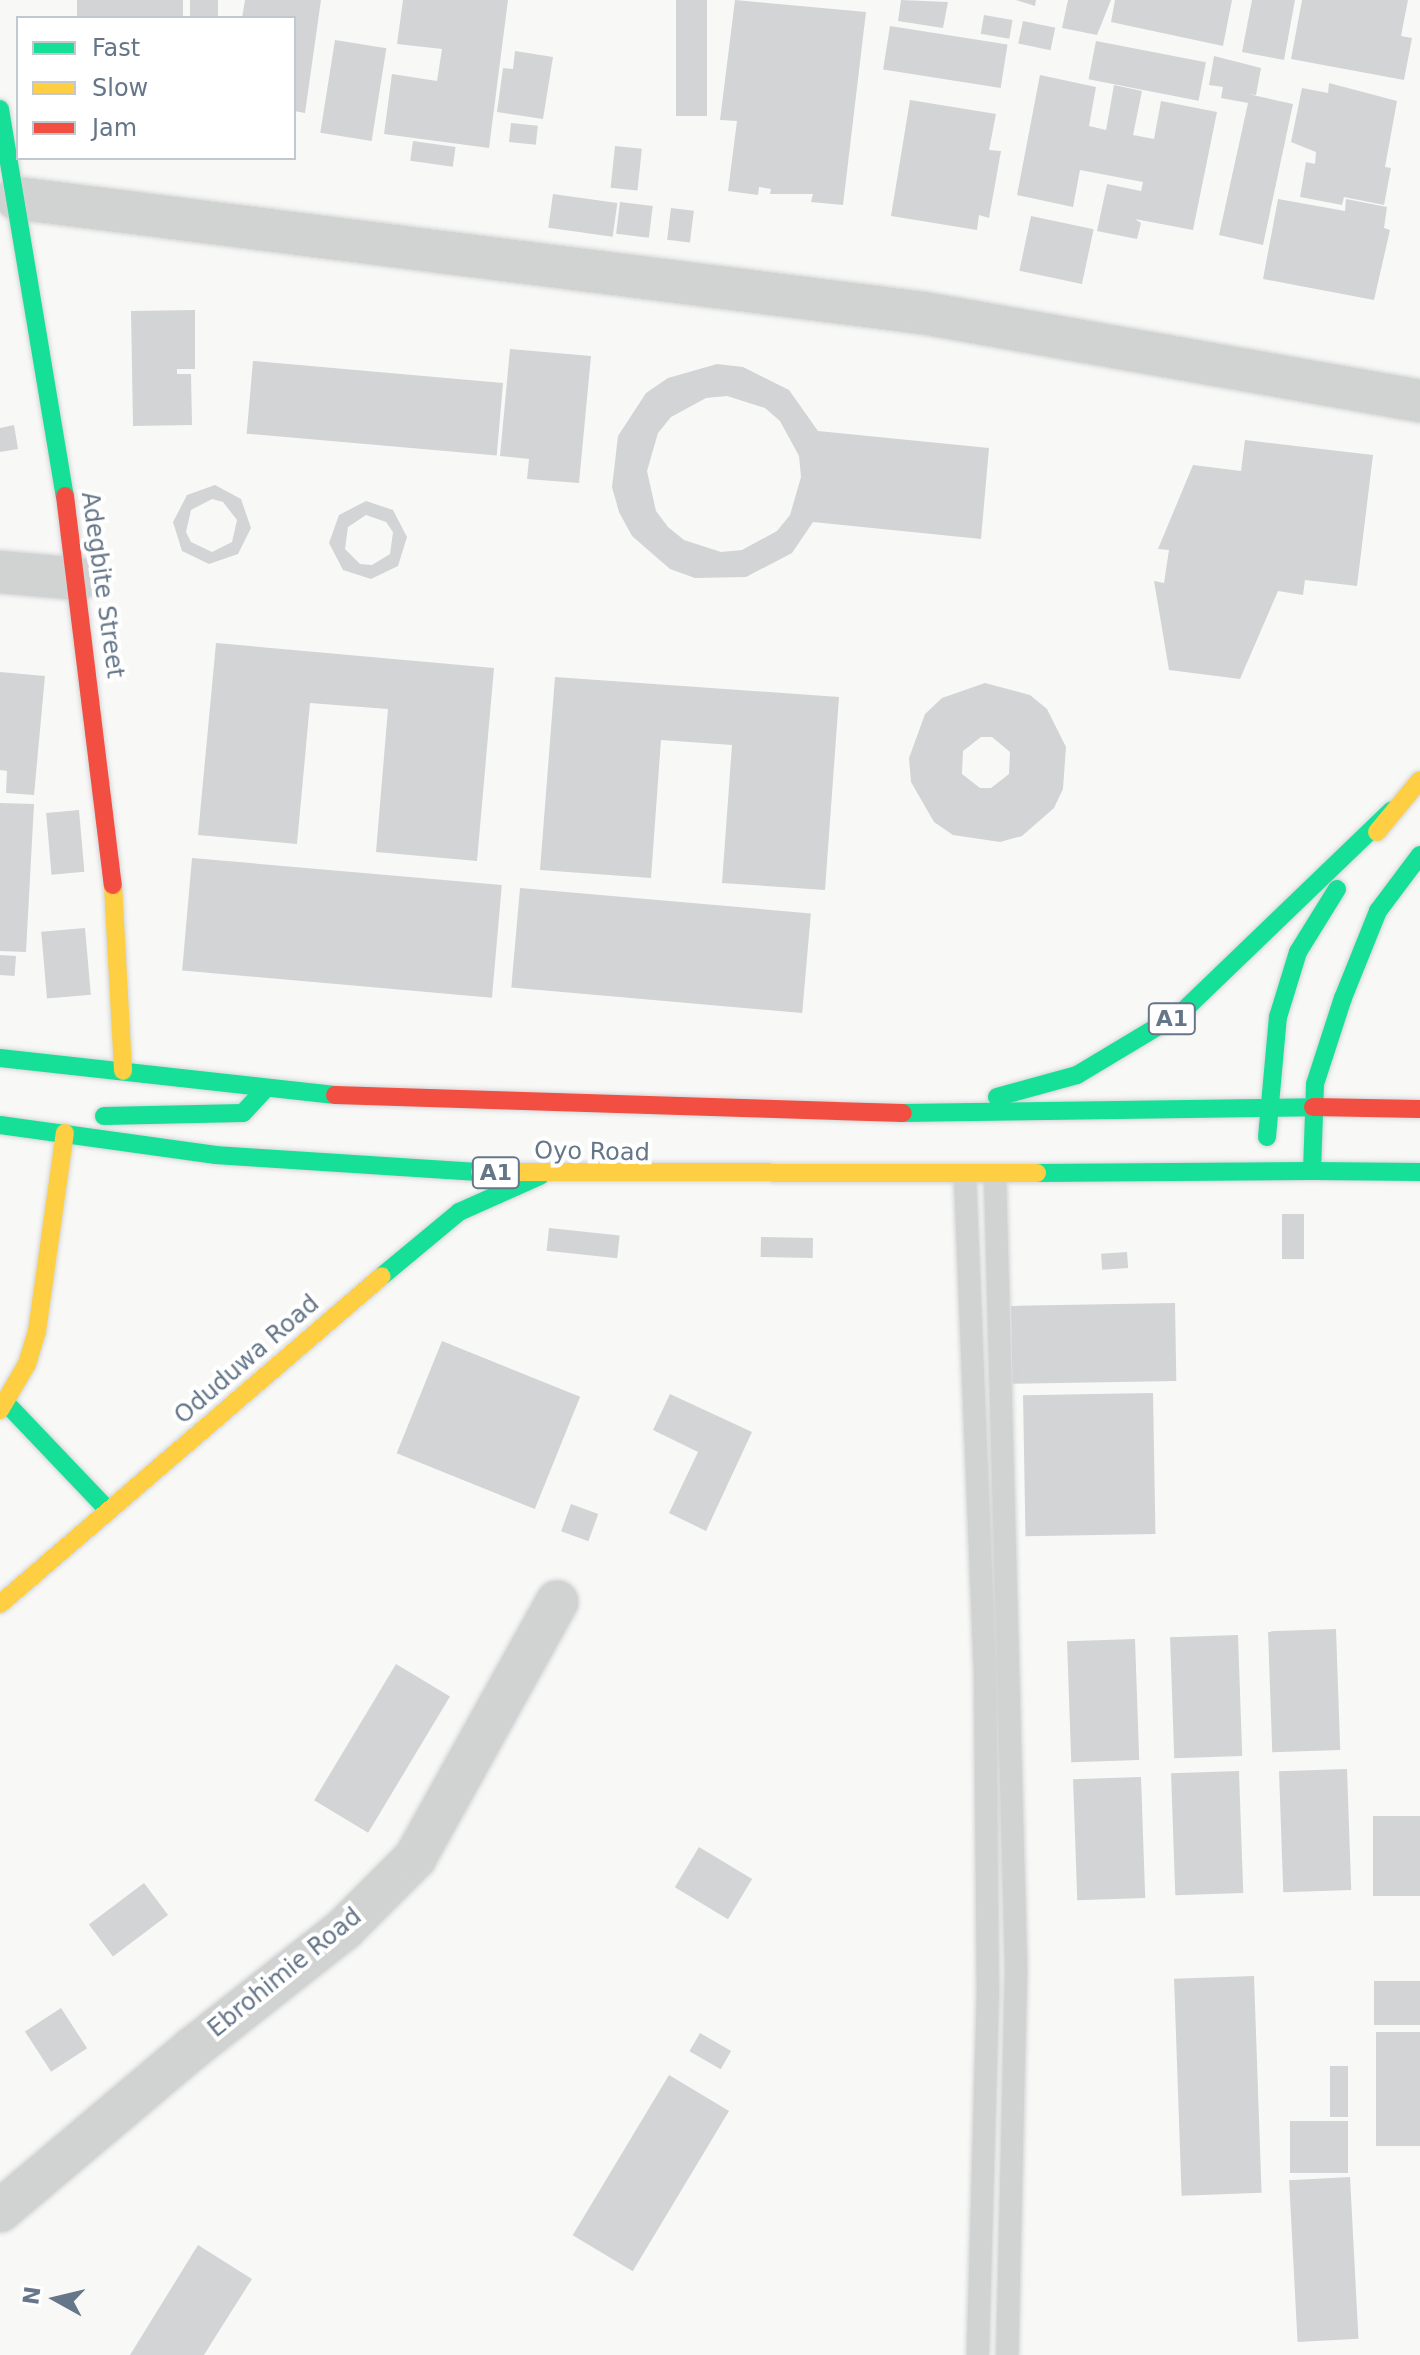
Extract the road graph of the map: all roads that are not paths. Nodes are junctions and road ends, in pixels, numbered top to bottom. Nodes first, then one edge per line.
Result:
1 (0, 109) edge
2 (16, 198) junction
3 (1420, 401) edge
4 (0, 572) edge
5 (79, 579) junction
6 (1420, 780) edge
7 (1392, 810) junction
8 (1420, 855) edge
9 (0, 1058) edge
10 (123, 1071) junction
11 (266, 1088) junction
12 (1313, 1107) junction
13 (1420, 1109) edge
14 (1267, 1111) junction
15 (888, 1113) junction
16 (0, 1125) edge
17 (65, 1133) junction
18 (373, 1140) dead end
19 (371, 1167) junction
20 (1312, 1171) junction
21 (1266, 1172) junction
22 (1420, 1172) edge
23 (995, 1175) junction
24 (540, 1176) junction
25 (965, 1176) junction
26 (3, 1407) edge
27 (106, 1508) junction
28 (557, 1602) dead end
29 (0, 1604) edge
30 (0, 2211) edge
31 (978, 2355) edge
32 (1007, 2355) edge

1 - 2 main road, Adegbite Street
2 - 3 street
2 - 5 main road, Adegbite Street
4 - 5 street
5 - 10 main road, Adegbite Street
6 - 7 main road, A1
7 - 14 main road, A1
7 - 15 main road, A1
8 - 12 main road
9 - 10 main road, Oyo Road / A1
10 - 11 main road, Oyo Road / A1
11 - 15 main road, Oyo Road / A1
11 - 17 main road
12 - 13 main road, A1
12 - 14 main road, A1
12 - 20 main road
14 - 15 main road, A1
14 - 21 main road, A1
16 - 17 main road, Oyo Road / A1
17 - 19 main road, Oyo Road / A1
17 - 26 main road
18 - 19 main road
19 - 24 main road, Oyo Road / A1
20 - 21 main road, A1
20 - 22 main road, A1
21 - 23 main road, A1
23 - 25 main road, Oyo Road / A1
23 - 32 lane
24 - 25 main road, Oyo Road / A1
24 - 27 main road, Oduduwa Road
25 - 31 lane
26 - 27 main road
27 - 29 main road, Oduduwa Road
28 - 30 street, Ebrohimie Road

